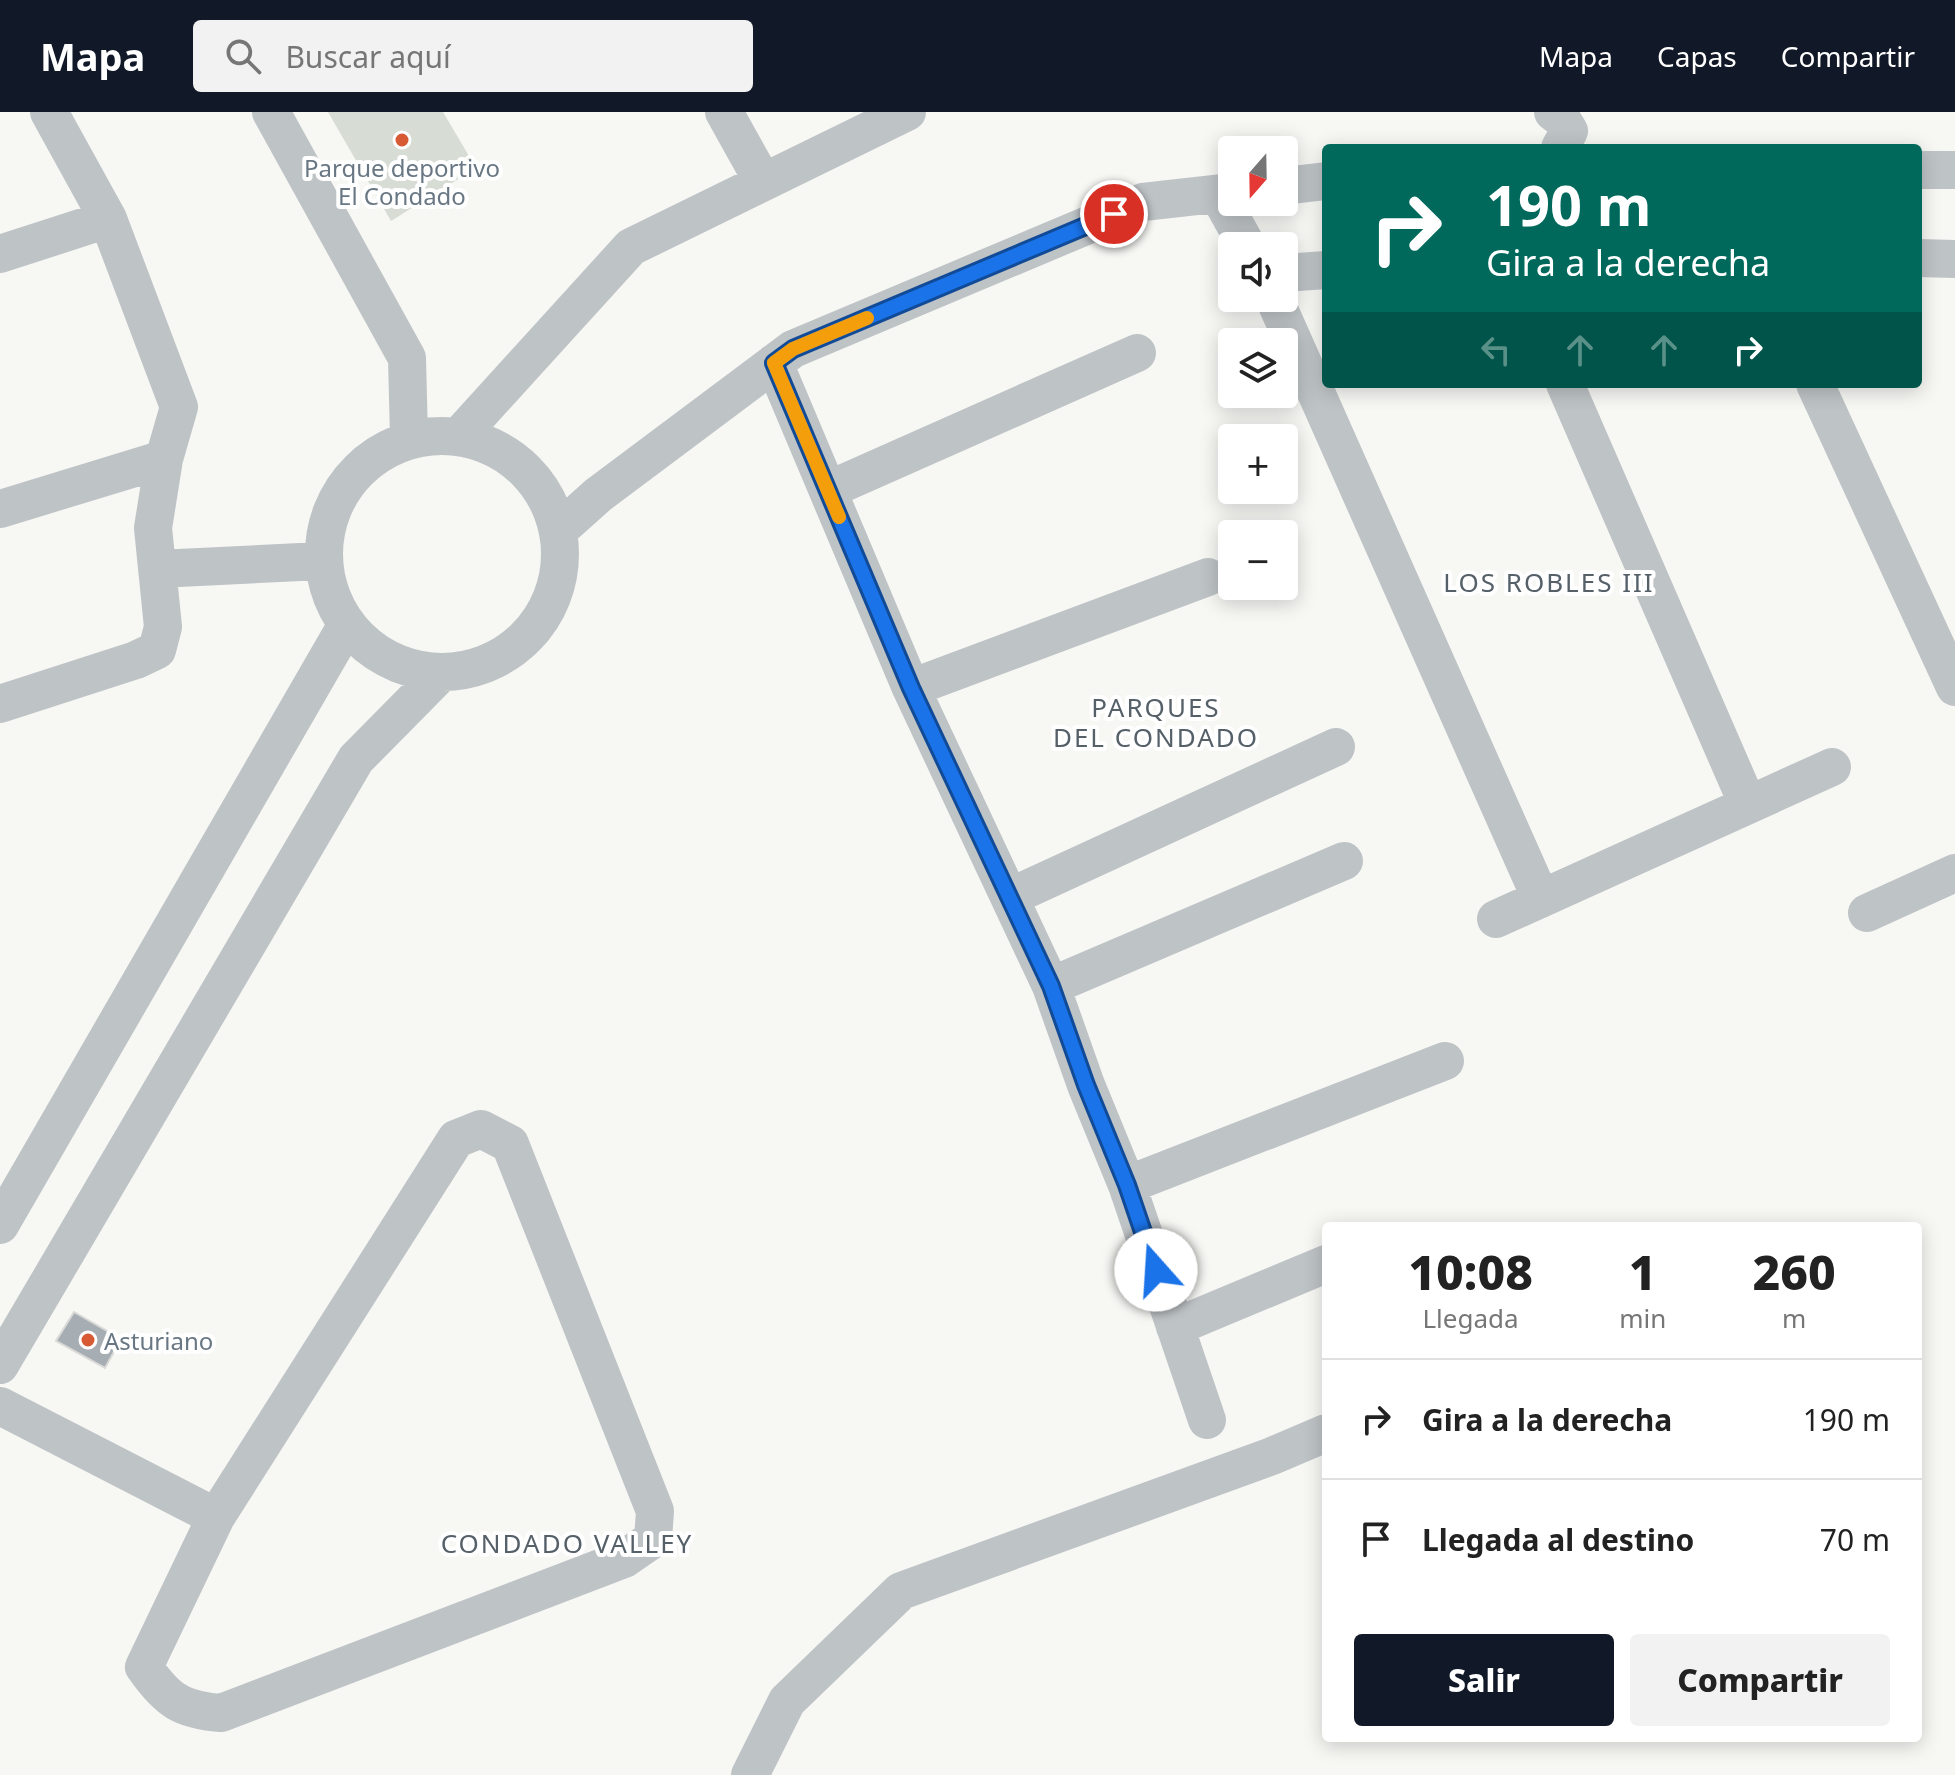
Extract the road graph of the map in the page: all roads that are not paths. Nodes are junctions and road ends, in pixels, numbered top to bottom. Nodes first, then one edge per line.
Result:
1 (49, 112) edge
2 (271, 112) edge
3 (724, 112) edge
4 (907, 112) edge
5 (1553, 112) edge
6 (1589, 112) edge
7 (1562, 144) edge
8 (1587, 144) edge
9 (1922, 170) edge
10 (1955, 170) edge
11 (1322, 181) edge
12 (763, 182) junction
13 (1298, 184) edge
14 (1218, 194) edge
15 (108, 219) junction
16 (0, 254) edge
17 (1322, 270) edge
18 (1298, 272) edge
19 (1280, 312) edge
20 (1137, 353) dead end
21 (774, 363) junction
22 (1567, 388) edge
23 (1817, 388) edge
24 (460, 435) junction
25 (409, 438) junction
26 (164, 459) junction
27 (828, 490) junction
28 (0, 509) edge
29 (560, 529) junction
30 (321, 561) junction
31 (158, 569) junction
32 (1208, 577) dead end
33 (346, 626) junction
34 (440, 674) junction
35 (1955, 687) edge
36 (911, 688) junction
37 (0, 704) edge
38 (1336, 747) dead end
39 (1832, 767) dead end
40 (1748, 805) junction
41 (1344, 861) dead end
42 (1955, 873) edge
43 (1010, 897) junction
44 (1541, 899) junction
45 (1867, 913) dead end
46 (1496, 919) dead end
47 (1051, 986) junction
48 (1445, 1061) dead end
49 (1127, 1185) junction
50 (0, 1225) edge
51 (1322, 1266) edge
52 (1175, 1327) junction
53 (0, 1365) edge
54 (0, 1406) edge
55 (1207, 1420) dead end
56 (1322, 1435) edge
57 (216, 1517) junction
58 (750, 1775) edge

1 - 15 street
2 - 25 street
3 - 12 street
4 - 12 street
5 - 7 street
6 - 8 street
9 - 10 street
11 - 13 street
12 - 24 street
14 - 21 street
15 - 16 street
15 - 26 street
17 - 18 street
19 - 44 street
20 - 27 street
21 - 27 street
21 - 29 street
22 - 40 street
23 - 35 street
24 - 25 street
24 - 29 street
25 - 30 street
26 - 28 street
26 - 31 street
27 - 36 street
29 - 34 street
30 - 31 street
30 - 33 street
31 - 37 street
32 - 36 street
33 - 34 street
33 - 50 street
34 - 53 street
36 - 43 street
38 - 43 street
39 - 40 street
40 - 44 street
41 - 47 street
42 - 45 street
43 - 47 street
44 - 46 street
47 - 49 street
48 - 49 street
49 - 52 street
51 - 52 street
52 - 55 street
54 - 57 street
56 - 58 street
57 - 57 street

